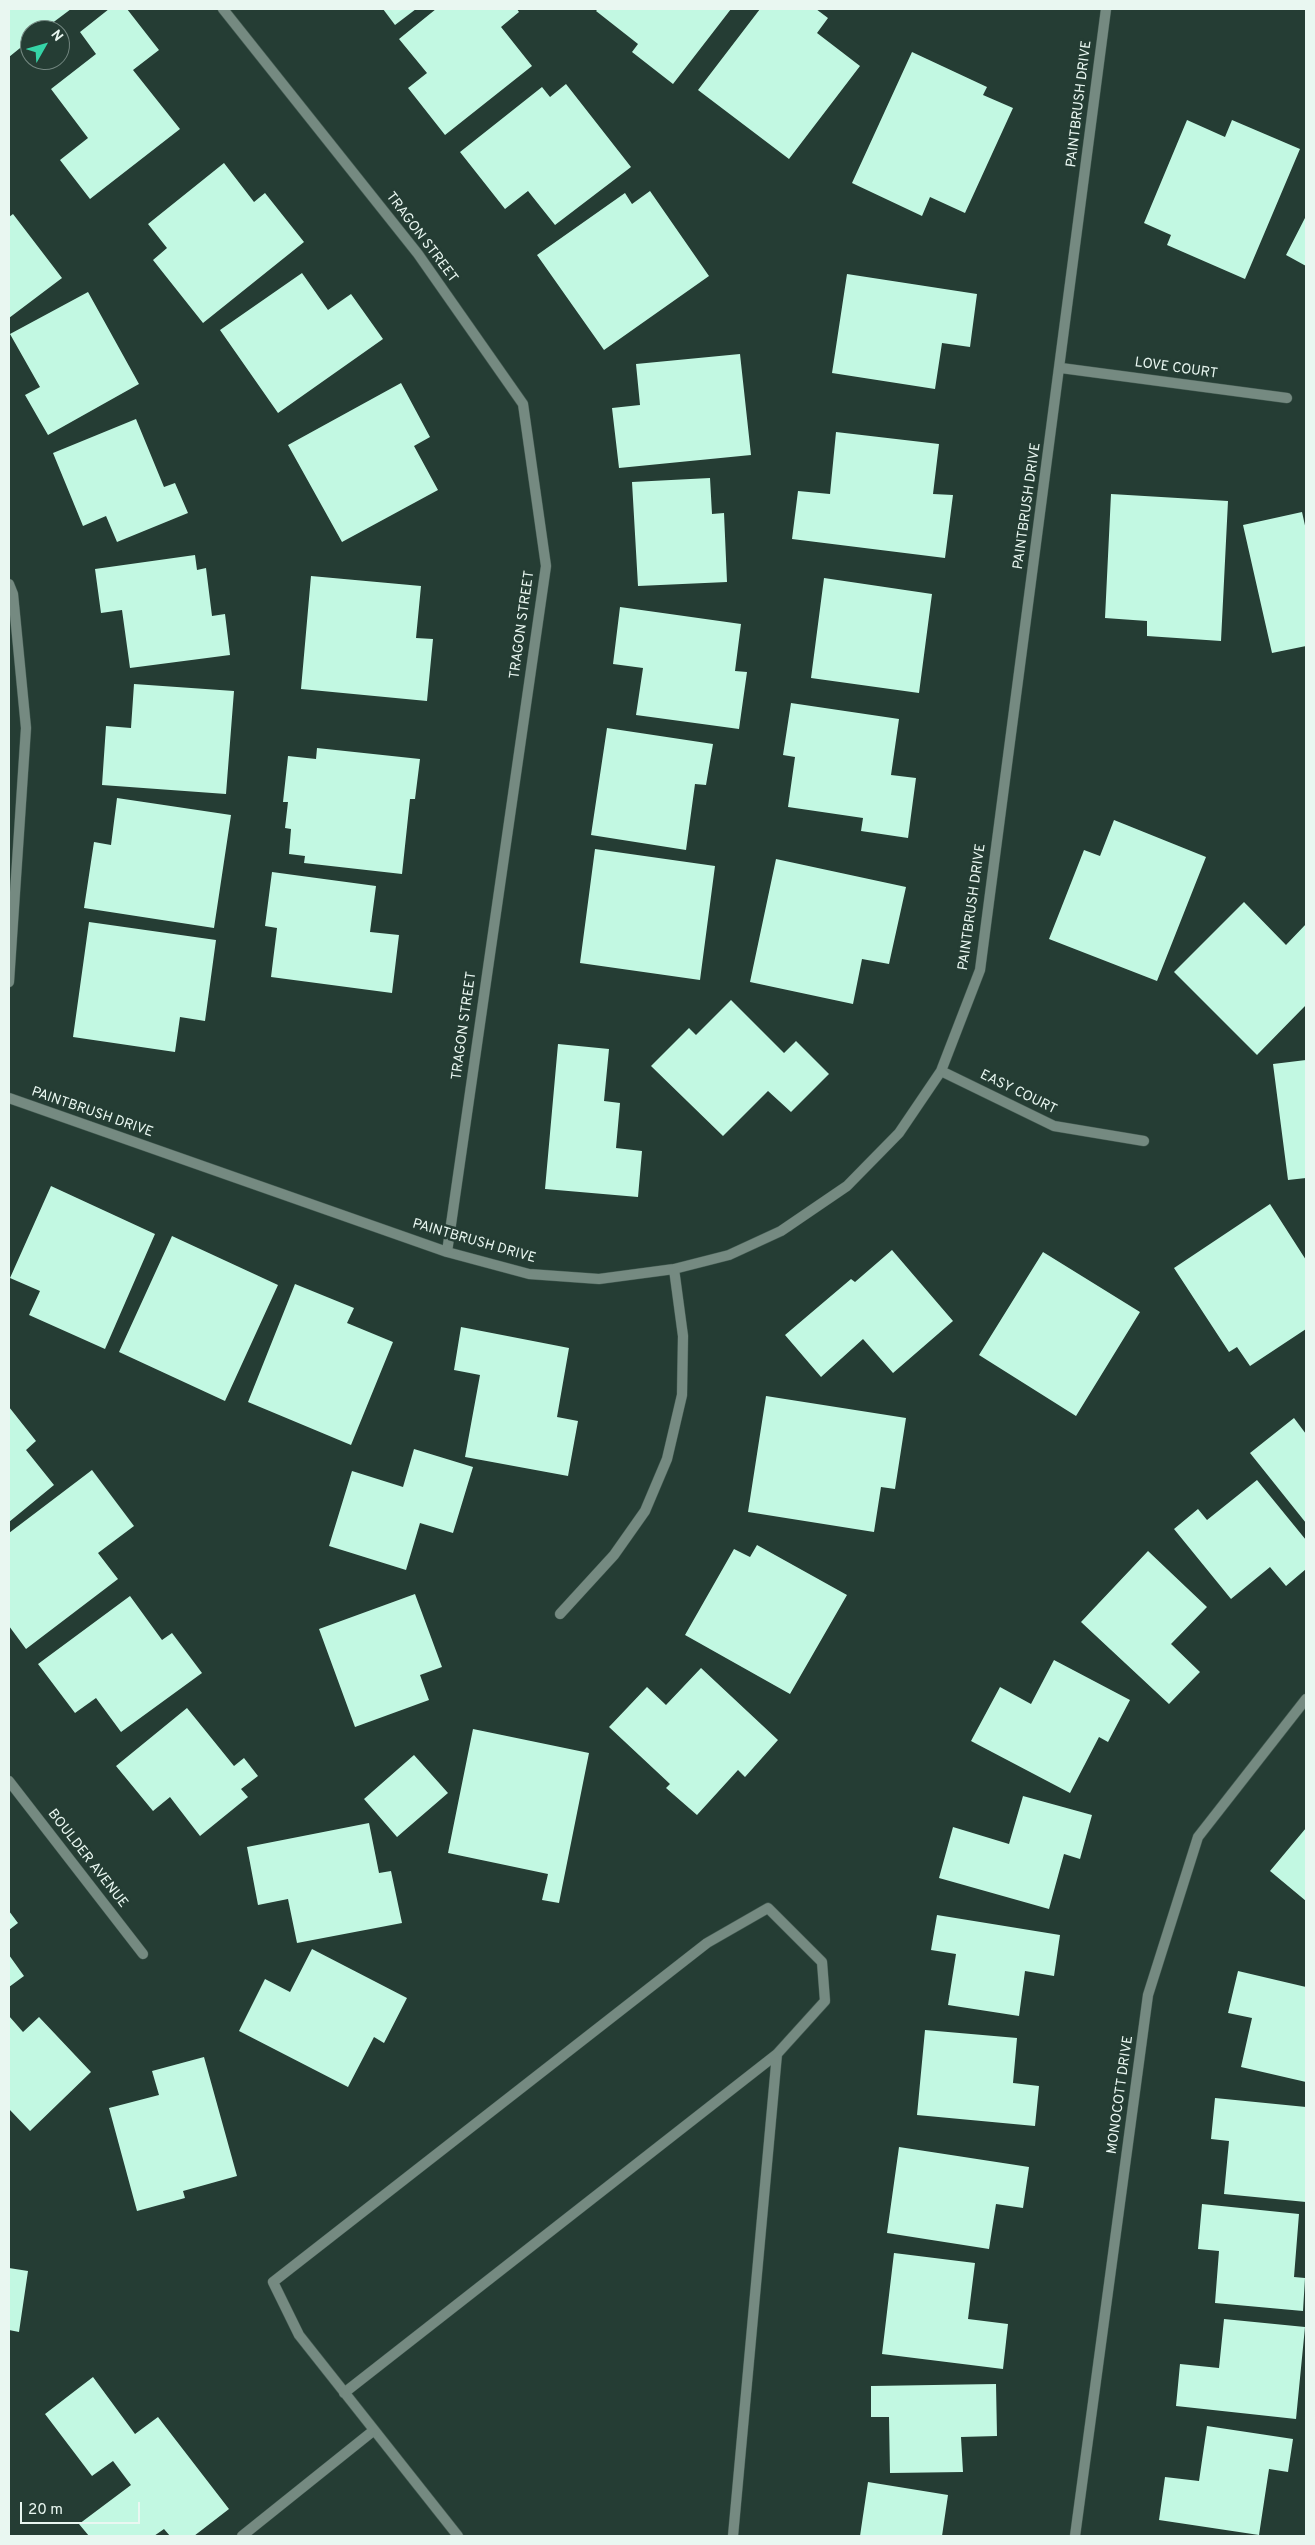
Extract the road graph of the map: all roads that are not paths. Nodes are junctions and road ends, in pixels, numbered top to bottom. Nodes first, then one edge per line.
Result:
1 (223, 9) edge
2 (1106, 9) edge
3 (1061, 368) junction
4 (1287, 398) dead end
5 (9, 584) edge
6 (9, 982) edge
7 (941, 1071) junction
8 (9, 1098) edge
9 (1144, 1141) dead end
10 (447, 1252) junction
11 (674, 1269) junction
12 (560, 1614) dead end
13 (1306, 1700) edge
14 (9, 1781) edge
15 (143, 1954) dead end
16 (777, 2054) junction
17 (344, 2393) junction
18 (373, 2431) junction
19 (242, 2536) edge
20 (458, 2536) edge
21 (733, 2536) edge
22 (1075, 2536) edge

1 - 10 street, TRAGON STREET
2 - 3 street, PAINTBRUSH DRIVE
3 - 4 street, LOVE COURT
3 - 7 street, PAINTBRUSH DRIVE
5 - 6 street
7 - 9 street, EASY COURT
7 - 11 street, PAINTBRUSH DRIVE
8 - 10 street, PAINTBRUSH DRIVE
10 - 11 street, PAINTBRUSH DRIVE
11 - 12 street
13 - 22 street, MONOCOTT DRIVE
14 - 15 street, BOULDER AVENUE
16 - 17 street
16 - 17 street
16 - 21 street
17 - 18 street
18 - 19 street
18 - 20 street

